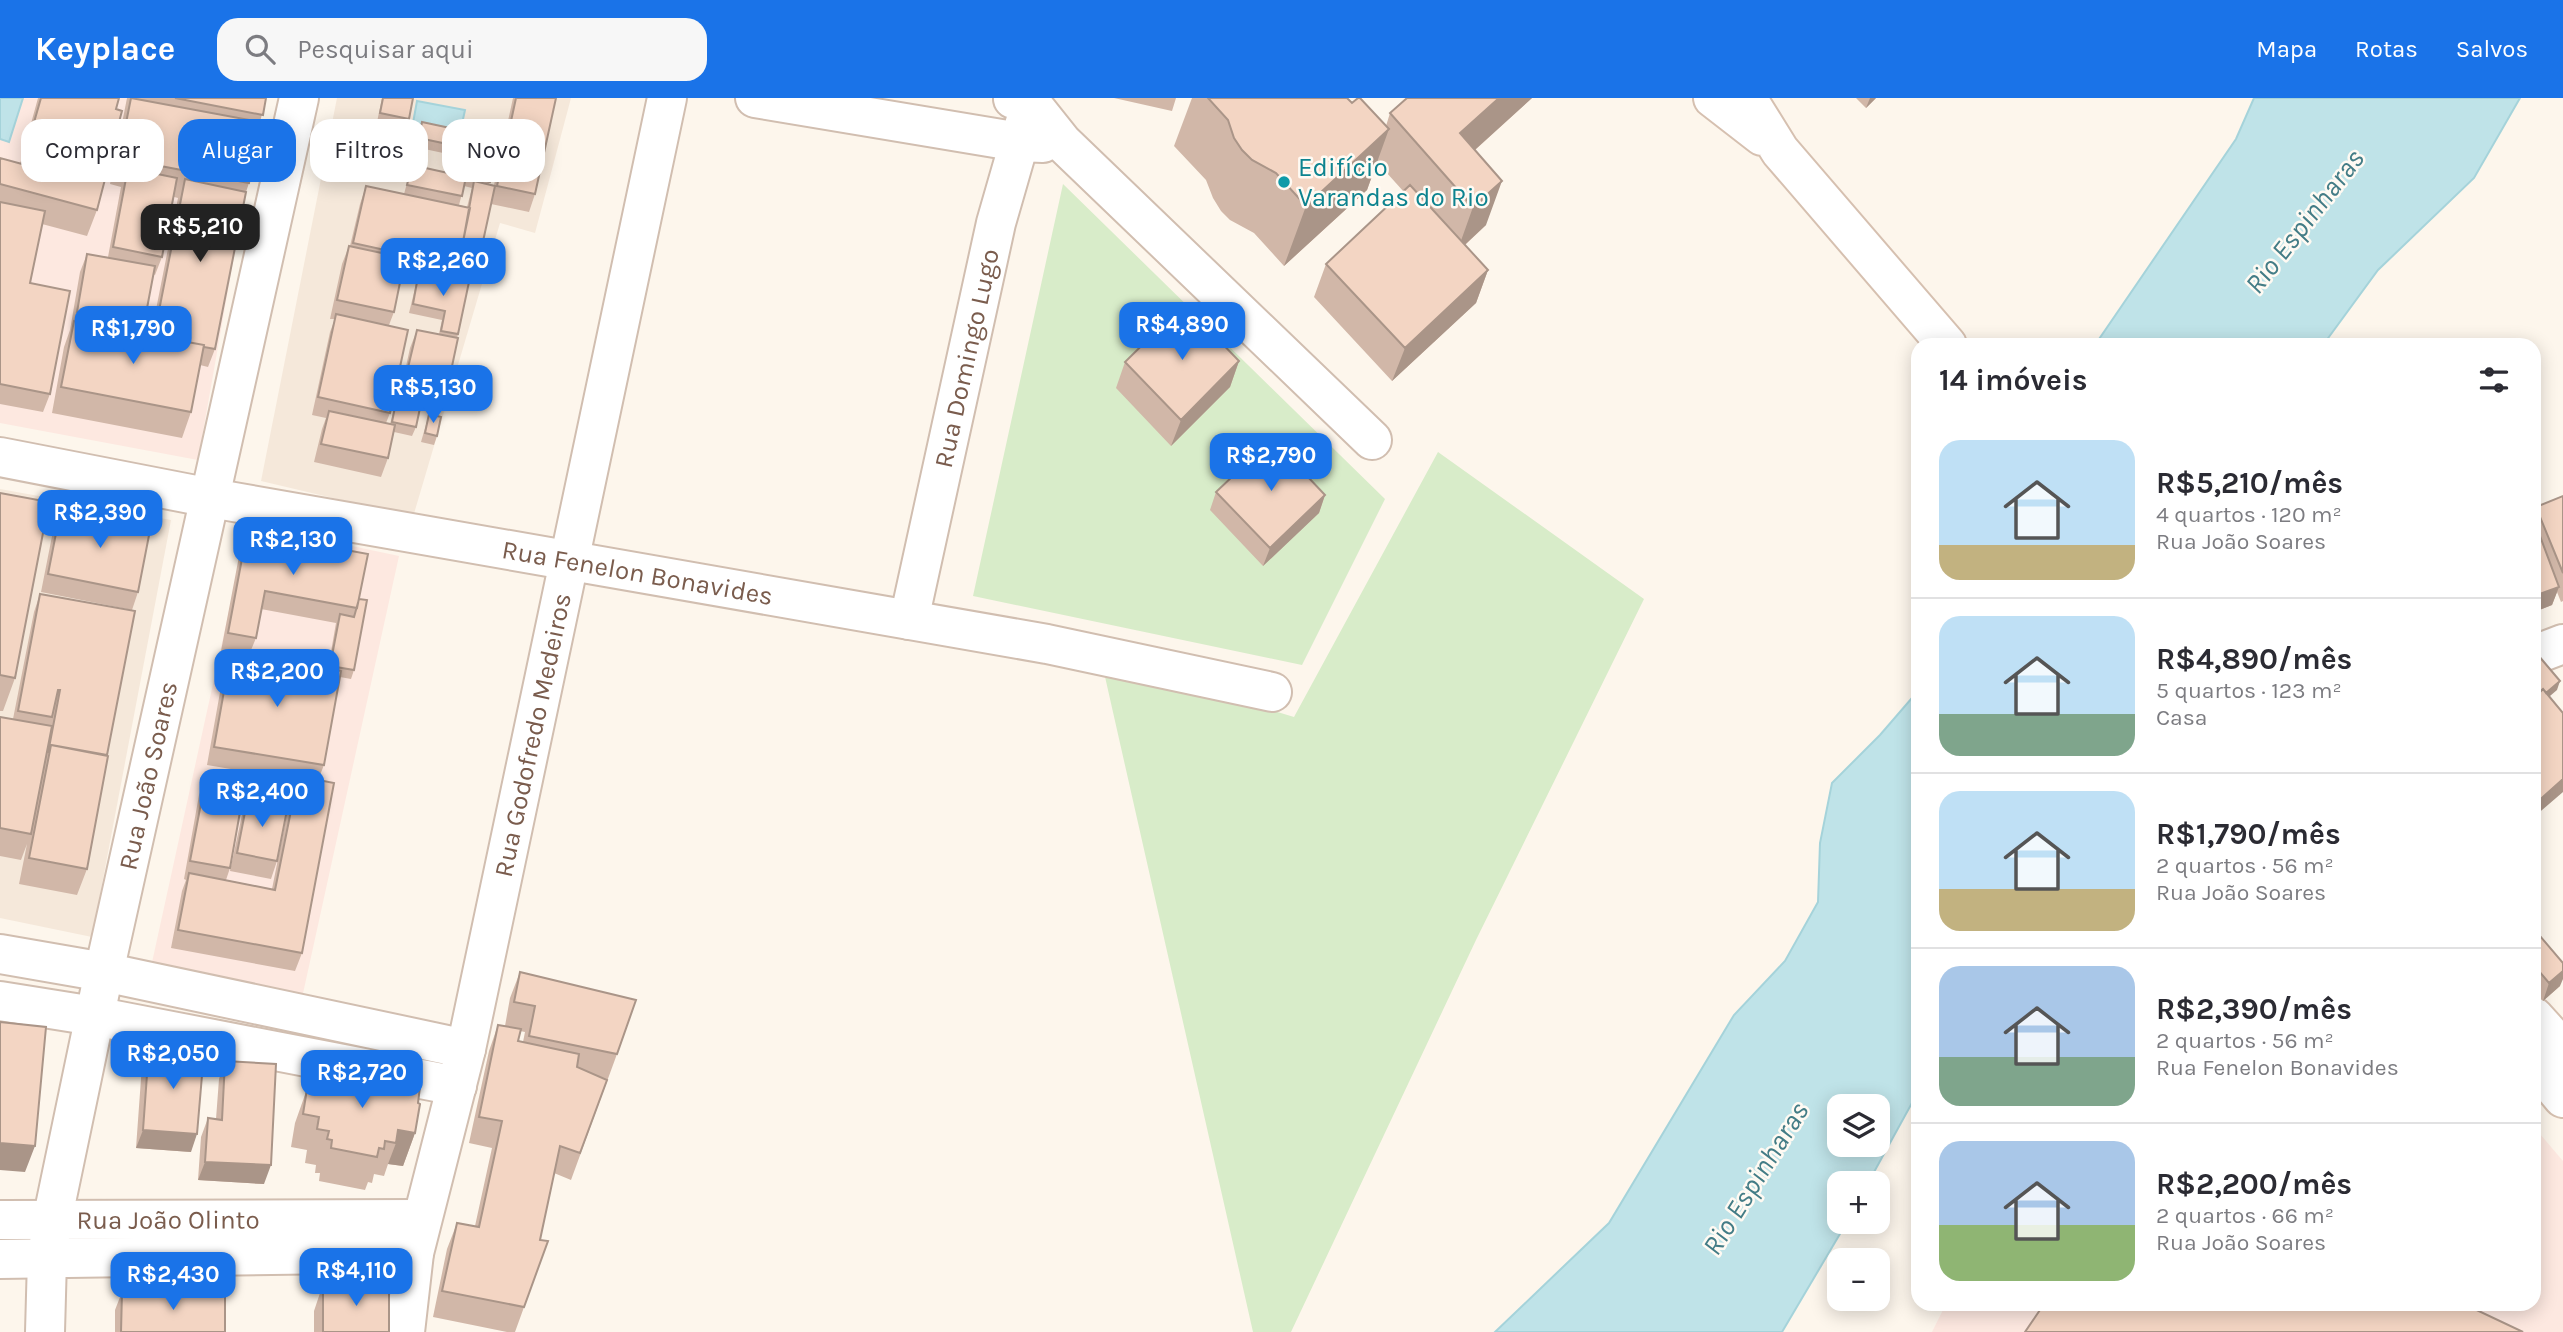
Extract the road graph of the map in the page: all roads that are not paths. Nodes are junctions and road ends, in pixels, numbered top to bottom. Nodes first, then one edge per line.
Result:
1 (299, 98) edge
2 (667, 98) edge
3 (755, 98) edge
4 (1713, 98) edge
5 (1747, 98) edge
6 (1022, 100) edge
7 (1019, 142) junction
8 (1063, 143) junction
9 (1780, 151) junction
10 (1941, 338) edge
11 (1373, 440) dead end
12 (0, 457) edge
13 (211, 498) junction
14 (570, 561) junction
15 (909, 620) junction
16 (2563, 644) edge
17 (2541, 652) edge
18 (1272, 692) dead end
19 (0, 954) edge
20 (104, 972) junction
21 (0, 1001) edge
22 (94, 1017) junction
23 (2543, 1040) edge
24 (466, 1049) junction
25 (457, 1086) junction
26 (2563, 1098) edge
27 (0, 1220) edge
28 (52, 1221) junction
29 (418, 1236) junction
30 (0, 1259) edge
31 (47, 1259) junction
32 (46, 1332) edge
33 (405, 1332) edge

1 - 13 street, Rua João Soares
2 - 14 street, Rua Godofredo Medeiros
3 - 7 street
4 - 9 street
5 - 9 street
6 - 7 street, Rua Domingo Lugo
6 - 8 street
7 - 8 street
7 - 15 street, Rua Domingo Lugo
8 - 11 street
9 - 10 street
12 - 13 street, Rua Fenelon Bonavides
13 - 14 street, Rua Fenelon Bonavides
13 - 20 street, Rua João Soares
14 - 15 street, Rua Fenelon Bonavides
14 - 24 street, Rua Godofredo Medeiros
15 - 18 street, Rua Fenelon Bonavides
16 - 17 street
19 - 20 street
20 - 22 street, Rua João Soares
20 - 24 street
21 - 22 street
22 - 25 street
22 - 28 street, Rua João Soares
23 - 26 street
24 - 25 street, Rua Godofredo Medeiros
25 - 29 street, Rua Godofredo Medeiros
27 - 28 street, Rua João Olinto
28 - 29 street, Rua João Olinto
28 - 31 street, Rua João Soares
29 - 31 street, Rua João Olinto
29 - 33 street, Rua Godofredo Medeiros
30 - 31 street, Rua João Olinto
31 - 32 street, Rua João Soares

